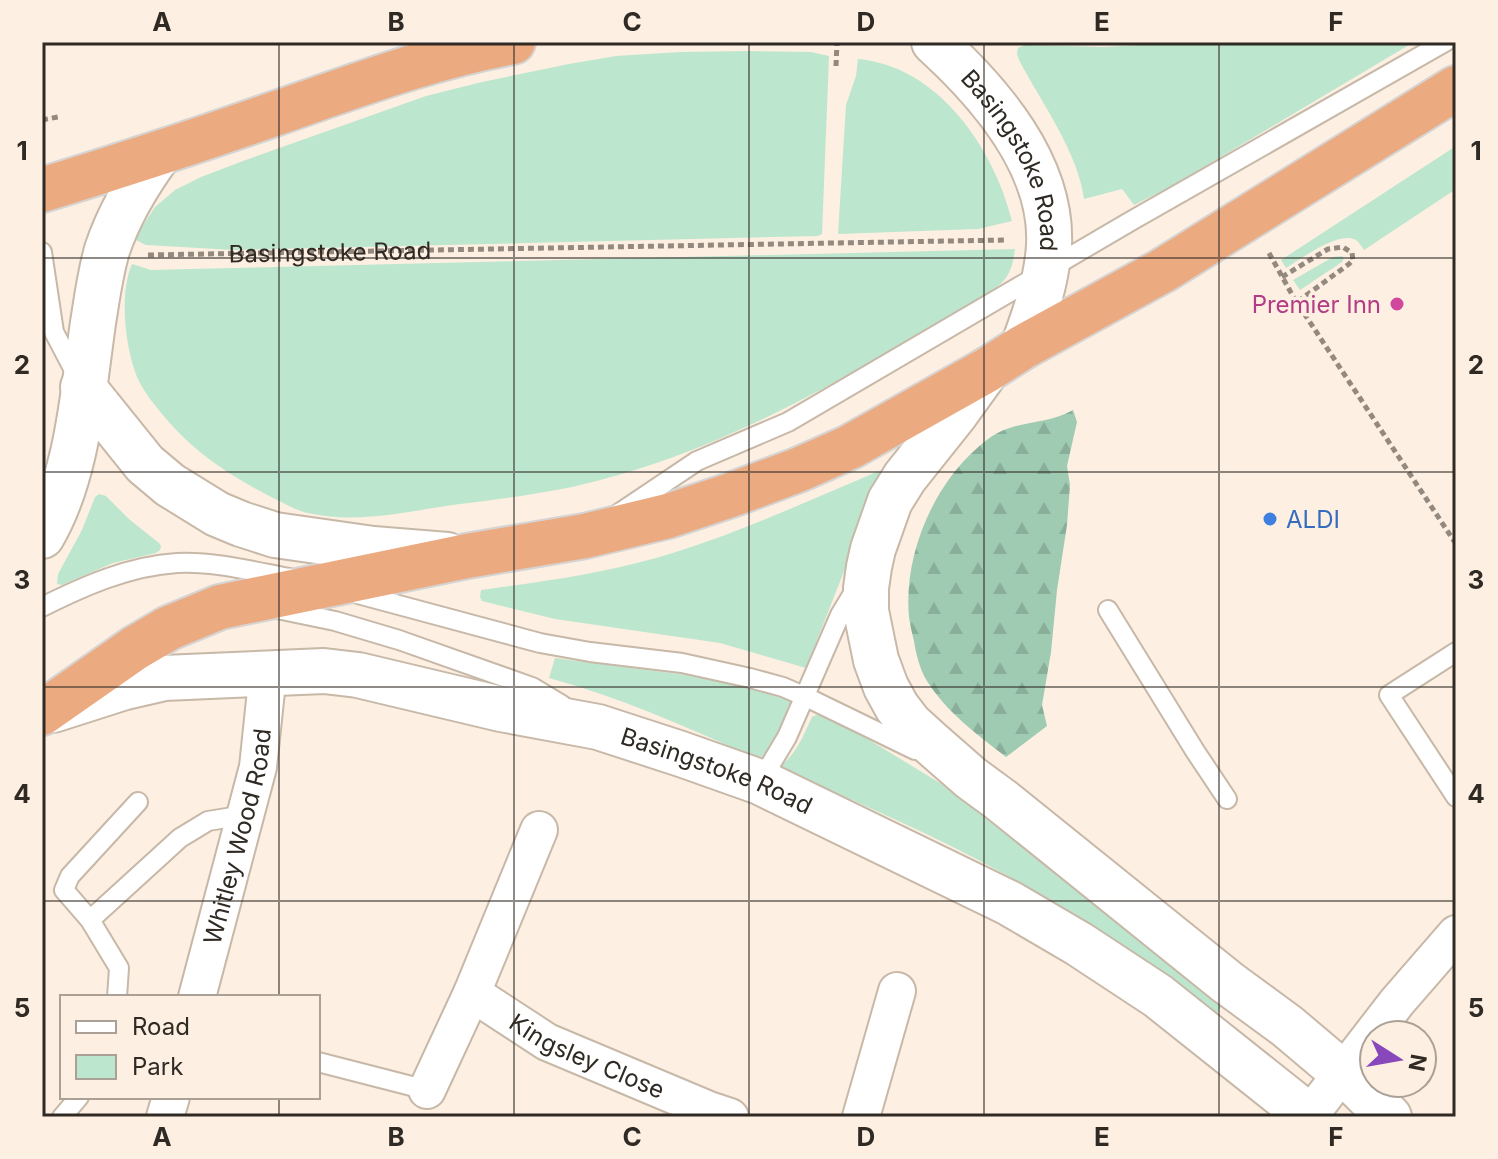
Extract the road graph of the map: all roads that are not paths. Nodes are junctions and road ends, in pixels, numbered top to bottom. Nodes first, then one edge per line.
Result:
1 (1445, 42) edge
2 (499, 44) edge
3 (962, 62) edge
4 (1456, 88) edge
5 (159, 154) junction
6 (42, 190) edge
7 (42, 252) edge
8 (1046, 271) junction
9 (1023, 347) junction
10 (987, 370) junction
11 (83, 387) junction
12 (42, 536) edge
13 (585, 536) junction
14 (467, 556) junction
15 (869, 567) junction
16 (321, 585) junction
17 (42, 607) edge
18 (220, 607) junction
19 (1108, 610) dead end
20 (1456, 652) edge
21 (268, 672) junction
22 (806, 697) junction
23 (42, 714) edge
24 (598, 727) junction
25 (971, 778) junction
26 (760, 782) junction
27 (1456, 797) edge
28 (1227, 799) dead end
29 (138, 802) dead end
30 (245, 815) junction
31 (539, 830) dead end
32 (90, 920) junction
33 (1456, 934) edge
34 (897, 991) dead end
35 (472, 993) junction
36 (117, 995) edge
37 (198, 995) edge
38 (320, 1063) edge
39 (1341, 1072) junction
40 (427, 1090) joint
41 (77, 1099) edge
42 (715, 1115) edge
43 (1310, 1116) edge
44 (62, 1117) edge
45 (861, 1117) edge
46 (1389, 1117) edge

1 - 8 lane
2 - 5 highway
3 - 8 main road, Basingstoke Road
4 - 9 highway
5 - 6 highway
5 - 11 main road
7 - 11 lane
8 - 9 main road, Basingstoke Road
8 - 13 lane
9 - 10 highway, Basingstoke Road
10 - 13 highway, Basingstoke Road
10 - 15 main road, Basingstoke Road
11 - 12 main road
11 - 14 main road
13 - 14 highway, Basingstoke Road
14 - 16 highway, Basingstoke Road
15 - 22 lane
15 - 25 main road, Basingstoke Road
16 - 17 lane
16 - 18 highway, Basingstoke Road
16 - 22 lane
18 - 23 highway, Basingstoke Road
18 - 24 lane
19 - 28 lane
20 - 27 lane
21 - 23 main road, Basingstoke Road
21 - 24 main road, Basingstoke Road
21 - 30 street, Whitley Wood Road
22 - 25 lane
22 - 26 lane
24 - 26 main road, Basingstoke Road
25 - 39 main road, Basingstoke Road
26 - 43 main road, Basingstoke Road
29 - 32 lane
30 - 32 lane
30 - 37 street, Whitley Wood Road
31 - 35 street
32 - 36 lane
33 - 39 street
34 - 45 street
35 - 40 street
35 - 42 street, Kingsley Close
38 - 40 lane
39 - 43 street
39 - 46 main road, Basingstoke Road
41 - 44 lane

